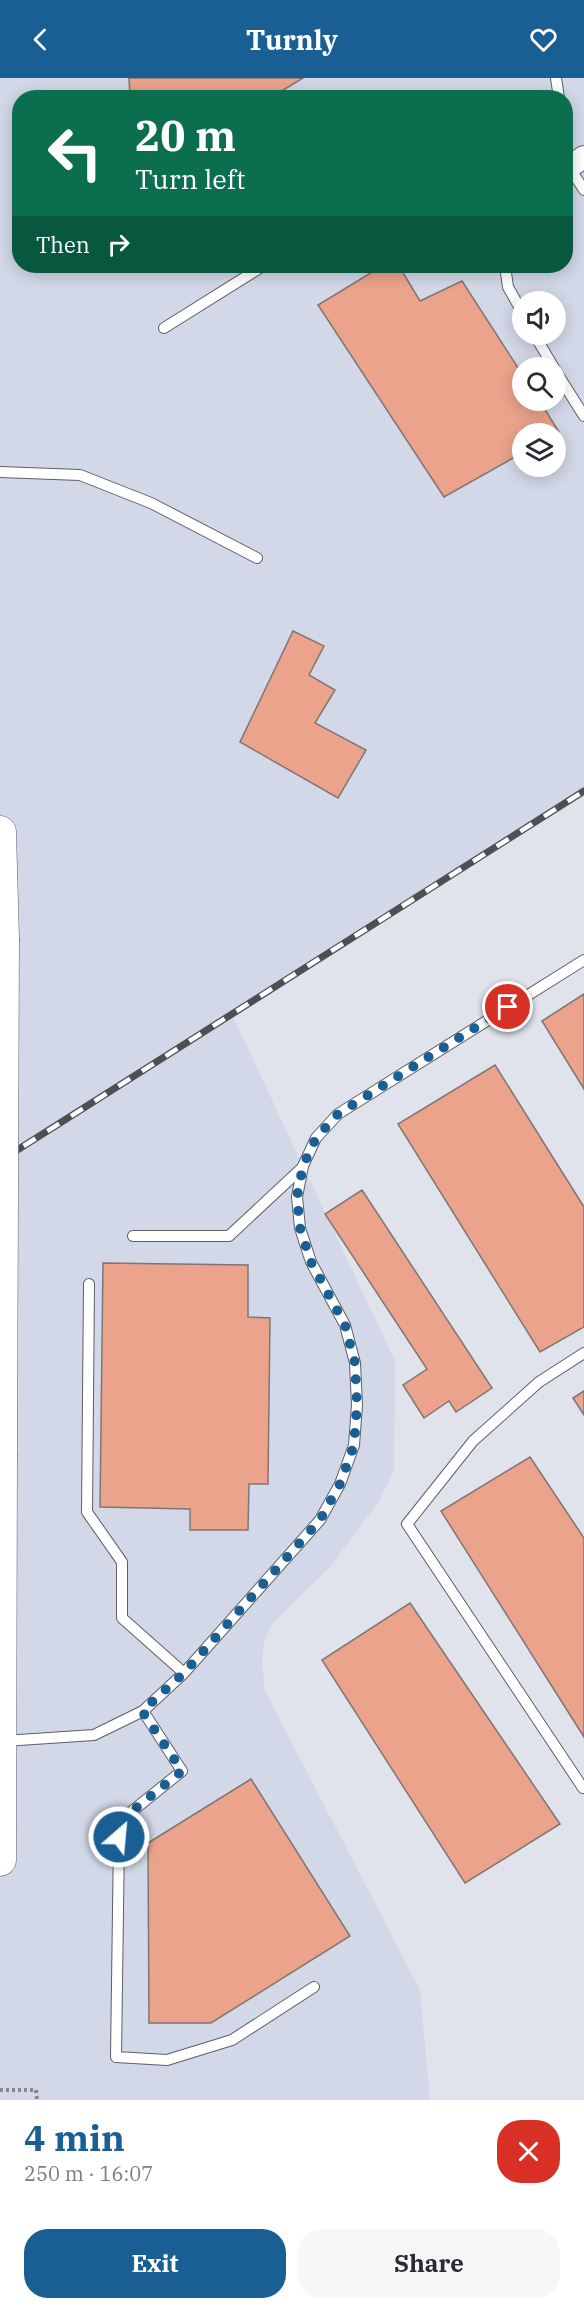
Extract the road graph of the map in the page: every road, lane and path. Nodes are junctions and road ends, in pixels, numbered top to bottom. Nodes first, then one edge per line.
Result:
1 (573, 167) edge
2 (584, 190) edge
3 (252, 273) edge
4 (506, 273) edge
5 (512, 294) edge
6 (164, 328) dead end
7 (566, 387) edge
8 (584, 416) edge
9 (0, 472) edge
10 (257, 558) dead end
11 (0, 832) edge
12 (584, 960) edge
13 (303, 1166) junction
14 (133, 1236) dead end
15 (88, 1284) dead end
16 (584, 1353) edge
17 (1, 1457) edge
18 (184, 1673) junction
19 (142, 1711) junction
20 (2, 1741) junction
21 (583, 1788) edge
22 (0, 1860) edge
23 (314, 1988) dead end
24 (0, 2090) edge
25 (37, 2100) edge

1 - 2 lane
3 - 6 lane
4 - 5 lane
7 - 8 lane
9 - 10 lane
11 - 17 street, bridge
12 - 13 lane
13 - 14 lane
13 - 18 lane
15 - 18 lane
16 - 21 lane
17 - 20 street
18 - 19 lane
19 - 20 lane
19 - 23 lane
20 - 22 street
24 - 25 path

